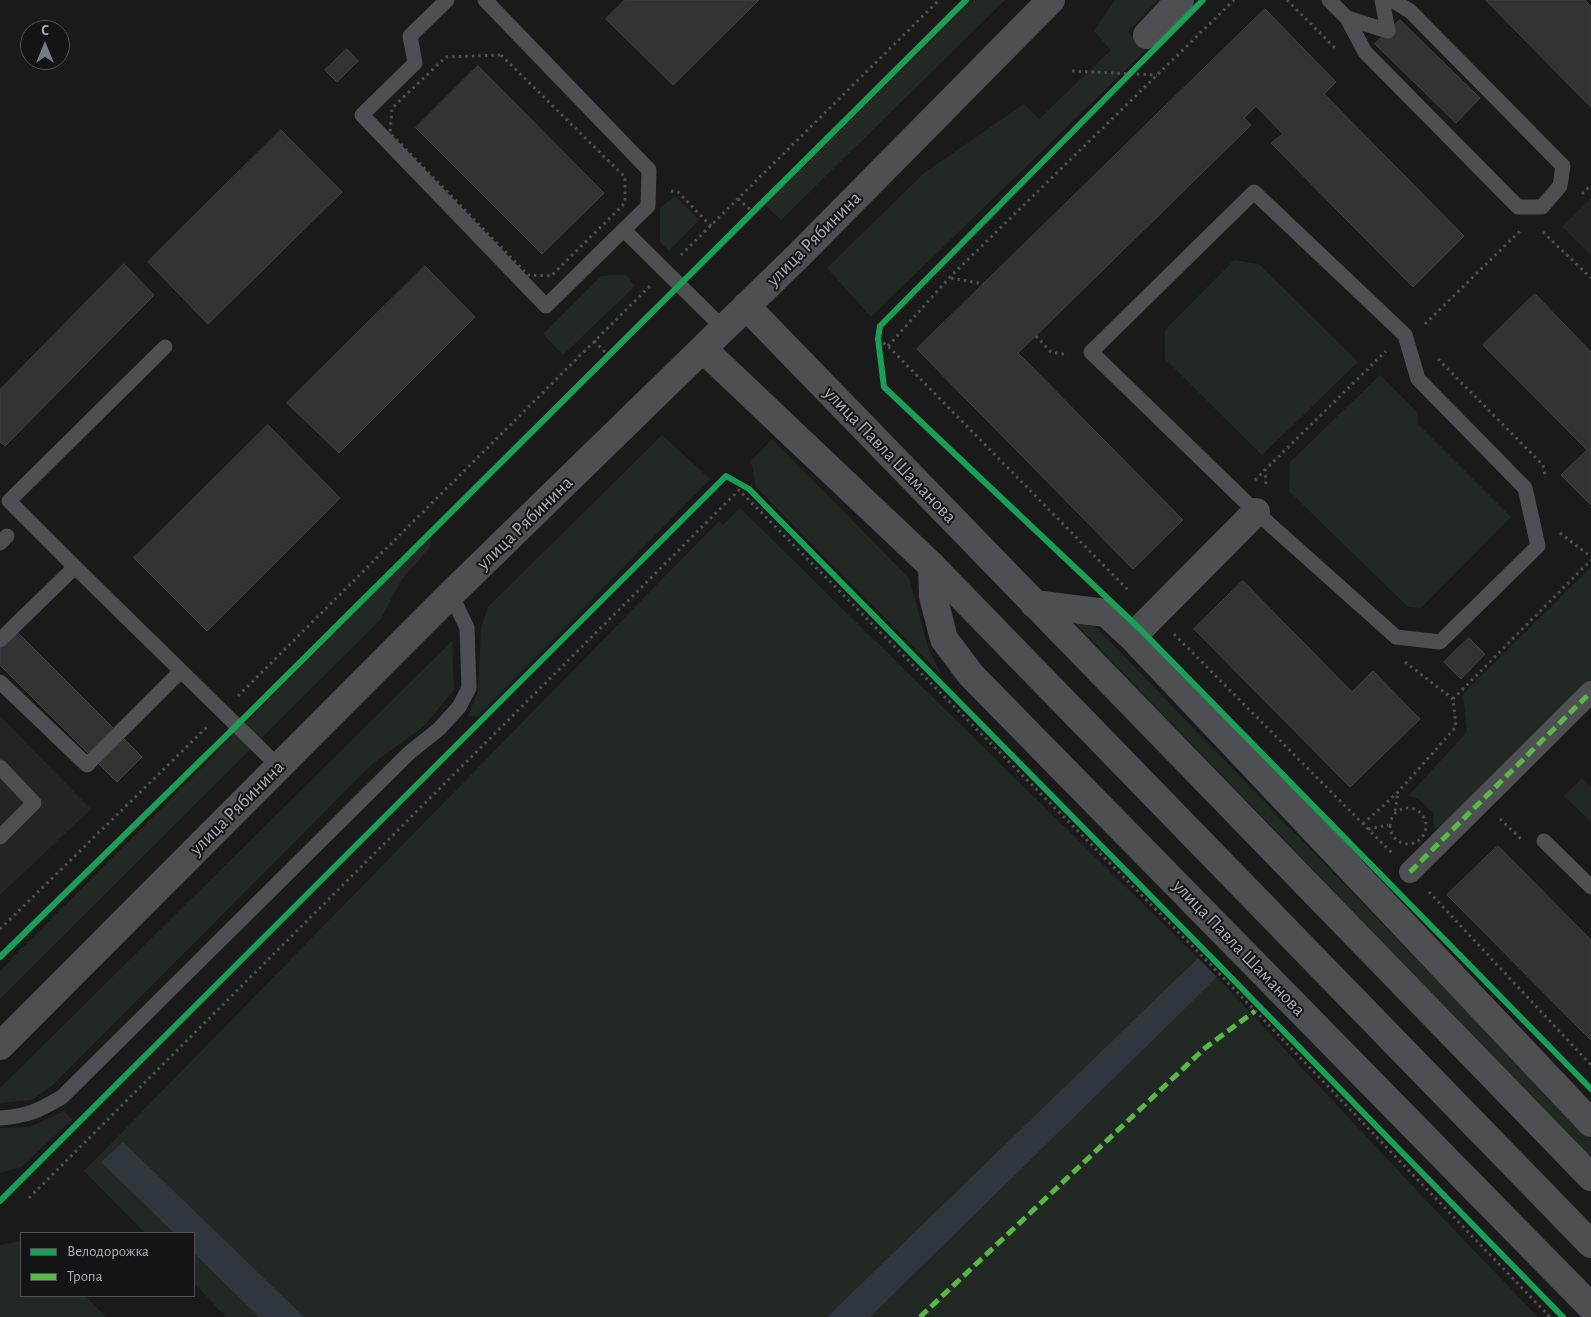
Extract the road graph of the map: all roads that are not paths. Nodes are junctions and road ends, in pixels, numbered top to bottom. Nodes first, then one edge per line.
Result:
1 (447, 0) edge
2 (485, 0) edge
3 (1051, 0) edge
4 (1180, 0) edge
5 (1329, 0) edge
6 (1382, 0) edge
7 (1392, 0) edge
8 (1347, 18) junction
9 (1147, 35) dead end
10 (624, 230) junction
11 (746, 306) junction
12 (724, 329) junction
13 (165, 347) dead end
14 (703, 349) junction
15 (1262, 518) junction
16 (932, 566) junction
17 (75, 567) junction
18 (451, 594) junction
19 (1034, 604) junction
20 (1132, 637) junction
21 (0, 640) edge
22 (181, 671) junction
23 (0, 682) edge
24 (1591, 692) edge
25 (278, 766) junction
26 (0, 767) edge
27 (0, 837) edge
28 (1544, 841) dead end
29 (1410, 872) road end
30 (1591, 887) edge
31 (0, 1046) edge
32 (0, 1118) edge
33 (1591, 1124) edge
34 (1591, 1177) edge
35 (1591, 1244) edge
36 (1591, 1306) edge

1 - 10 lane
2 - 10 lane
3 - 11 street, улица Рябинина
4 - 9 street
5 - 8 lane
6 - 8 lane
7 - 8 lane
10 - 12 lane
11 - 12 street, улица Рябинина
11 - 19 street, улица Павла Шаманова
12 - 14 street, улица Рябинина
13 - 17 lane
14 - 16 street
14 - 18 street, улица Рябинина
15 - 15 lane
15 - 20 street
16 - 35 street
16 - 36 street, улица Павла Шаманова
17 - 21 lane
17 - 22 lane
18 - 25 street, улица Рябинина
18 - 32 lane
19 - 20 street
19 - 34 street, улица Павла Шаманова
20 - 33 street
22 - 23 lane
22 - 25 lane
24 - 29 street
25 - 31 street, улица Рябинина
26 - 27 lane
28 - 30 lane

